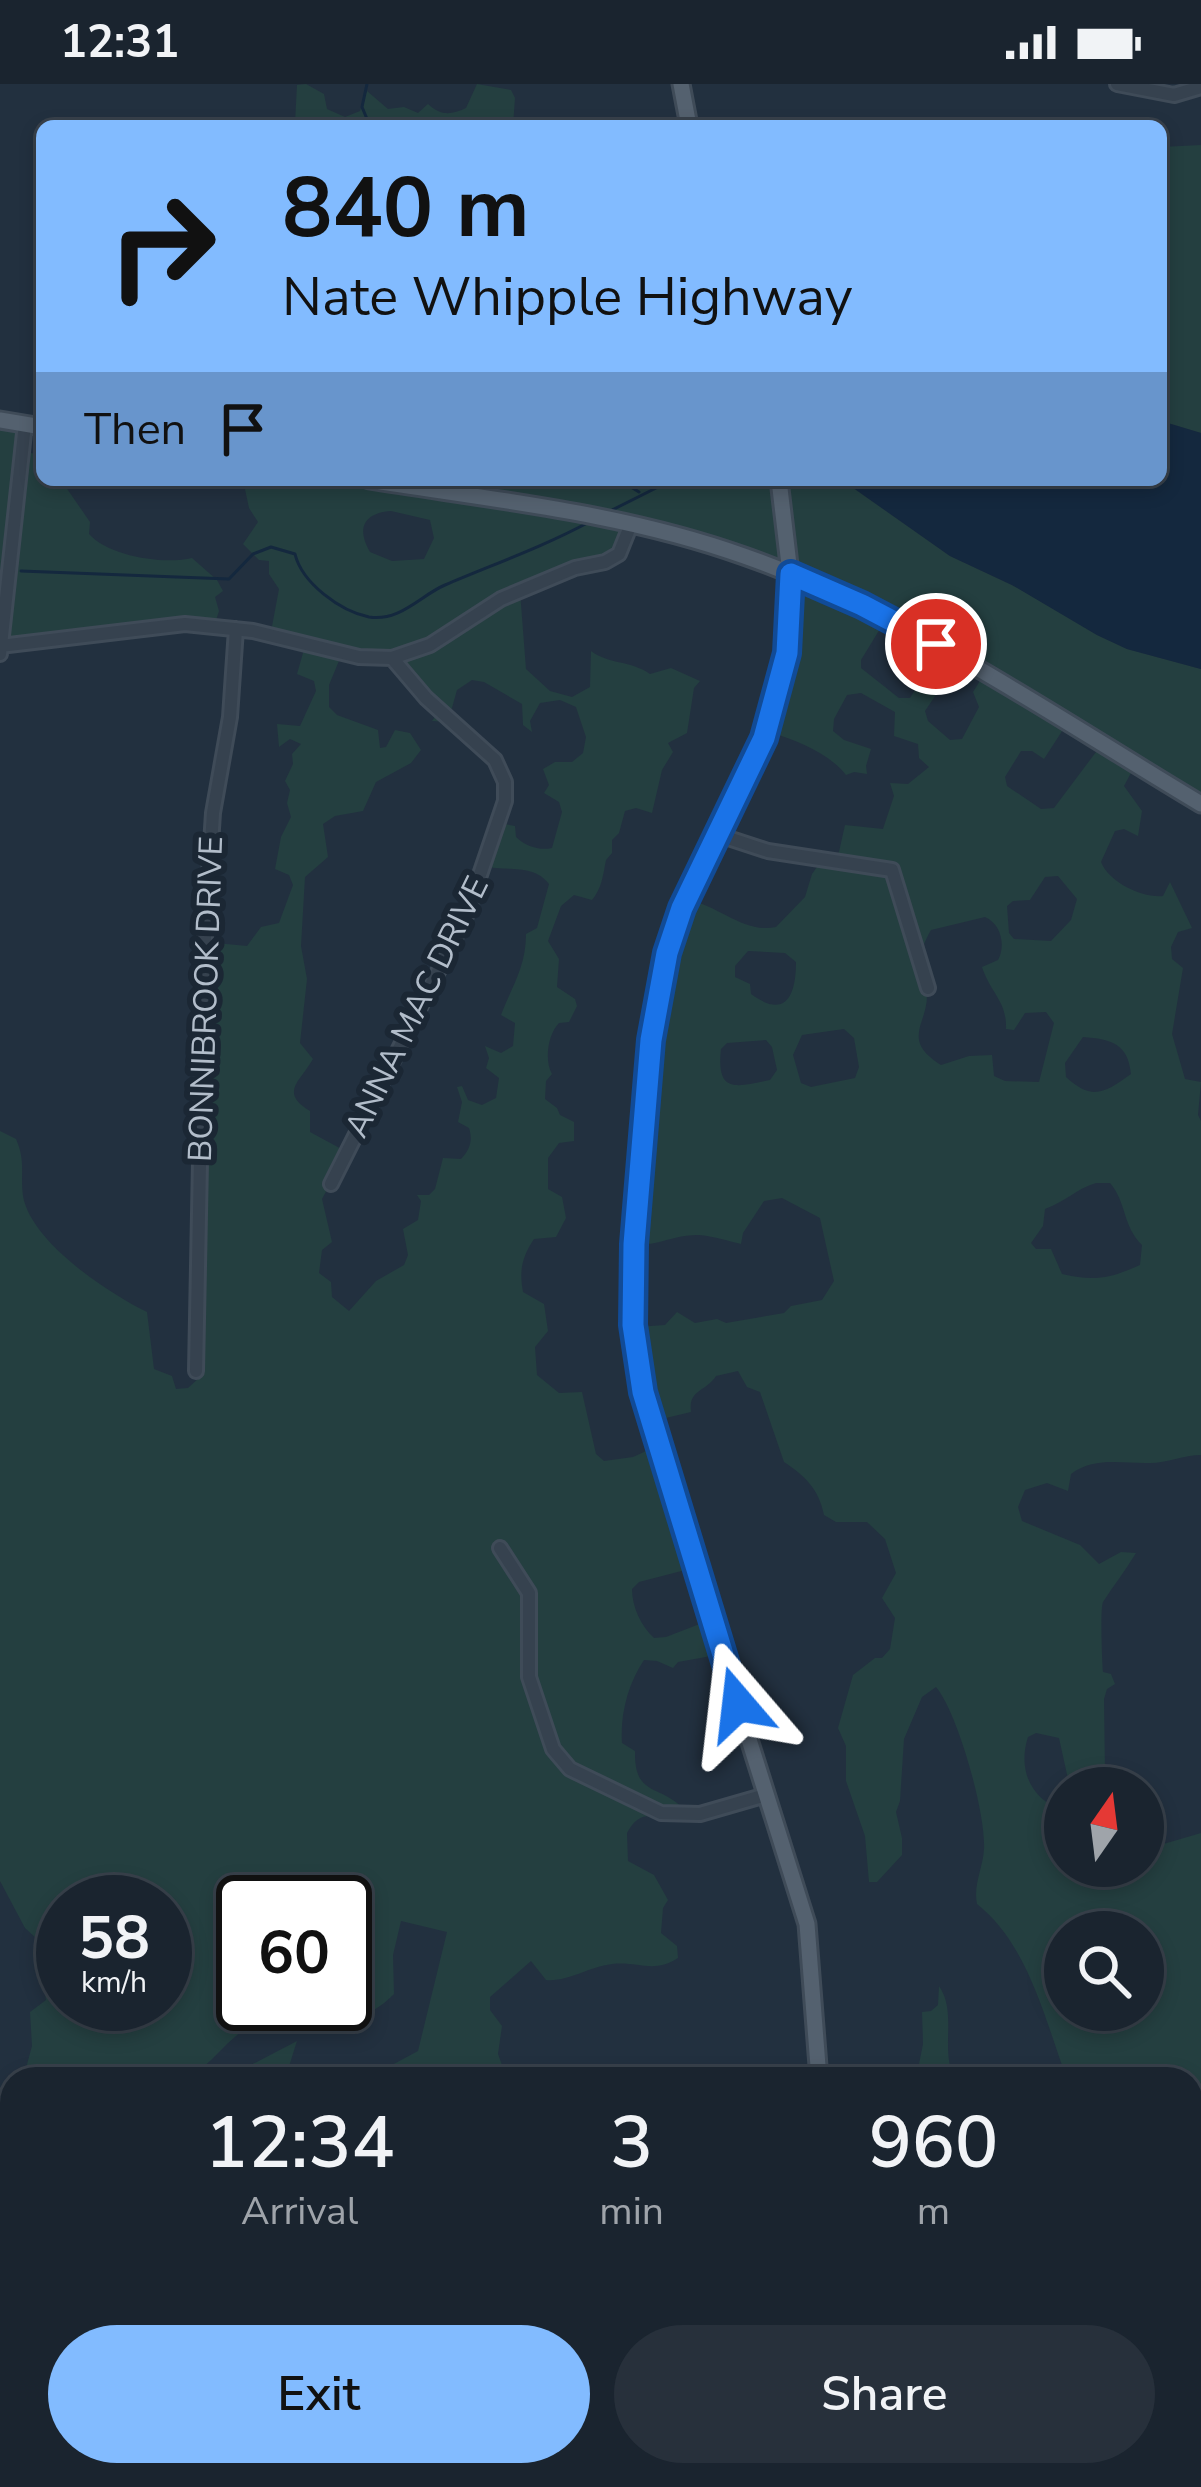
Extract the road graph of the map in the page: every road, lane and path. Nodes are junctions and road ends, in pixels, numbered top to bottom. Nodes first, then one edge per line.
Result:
1 (681, 84) edge
2 (1117, 84) edge
3 (1201, 87) edge
4 (688, 120) edge
5 (0, 420) edge
6 (33, 426) edge
7 (406, 486) edge
8 (780, 486) edge
9 (632, 524) junction
10 (791, 574) junction
11 (236, 629) junction
12 (0, 649) edge
13 (392, 658) junction
14 (1201, 804) edge
15 (719, 835) junction
16 (928, 988) dead end
17 (331, 1184) dead end
18 (196, 1371) dead end
19 (500, 1547) dead end
20 (766, 1795) junction
21 (818, 2067) edge

1 - 4 main road
2 - 3 street
5 - 6 main road
6 - 12 street
7 - 9 main road
8 - 10 main road
9 - 10 main road
9 - 13 street
10 - 14 main road
10 - 15 main road
11 - 12 street
11 - 13 street
11 - 18 street, BONNIBROOK DRIVE
13 - 17 street, ANNA MAC DRIVE
15 - 16 street
15 - 20 main road
19 - 20 street
20 - 21 main road

